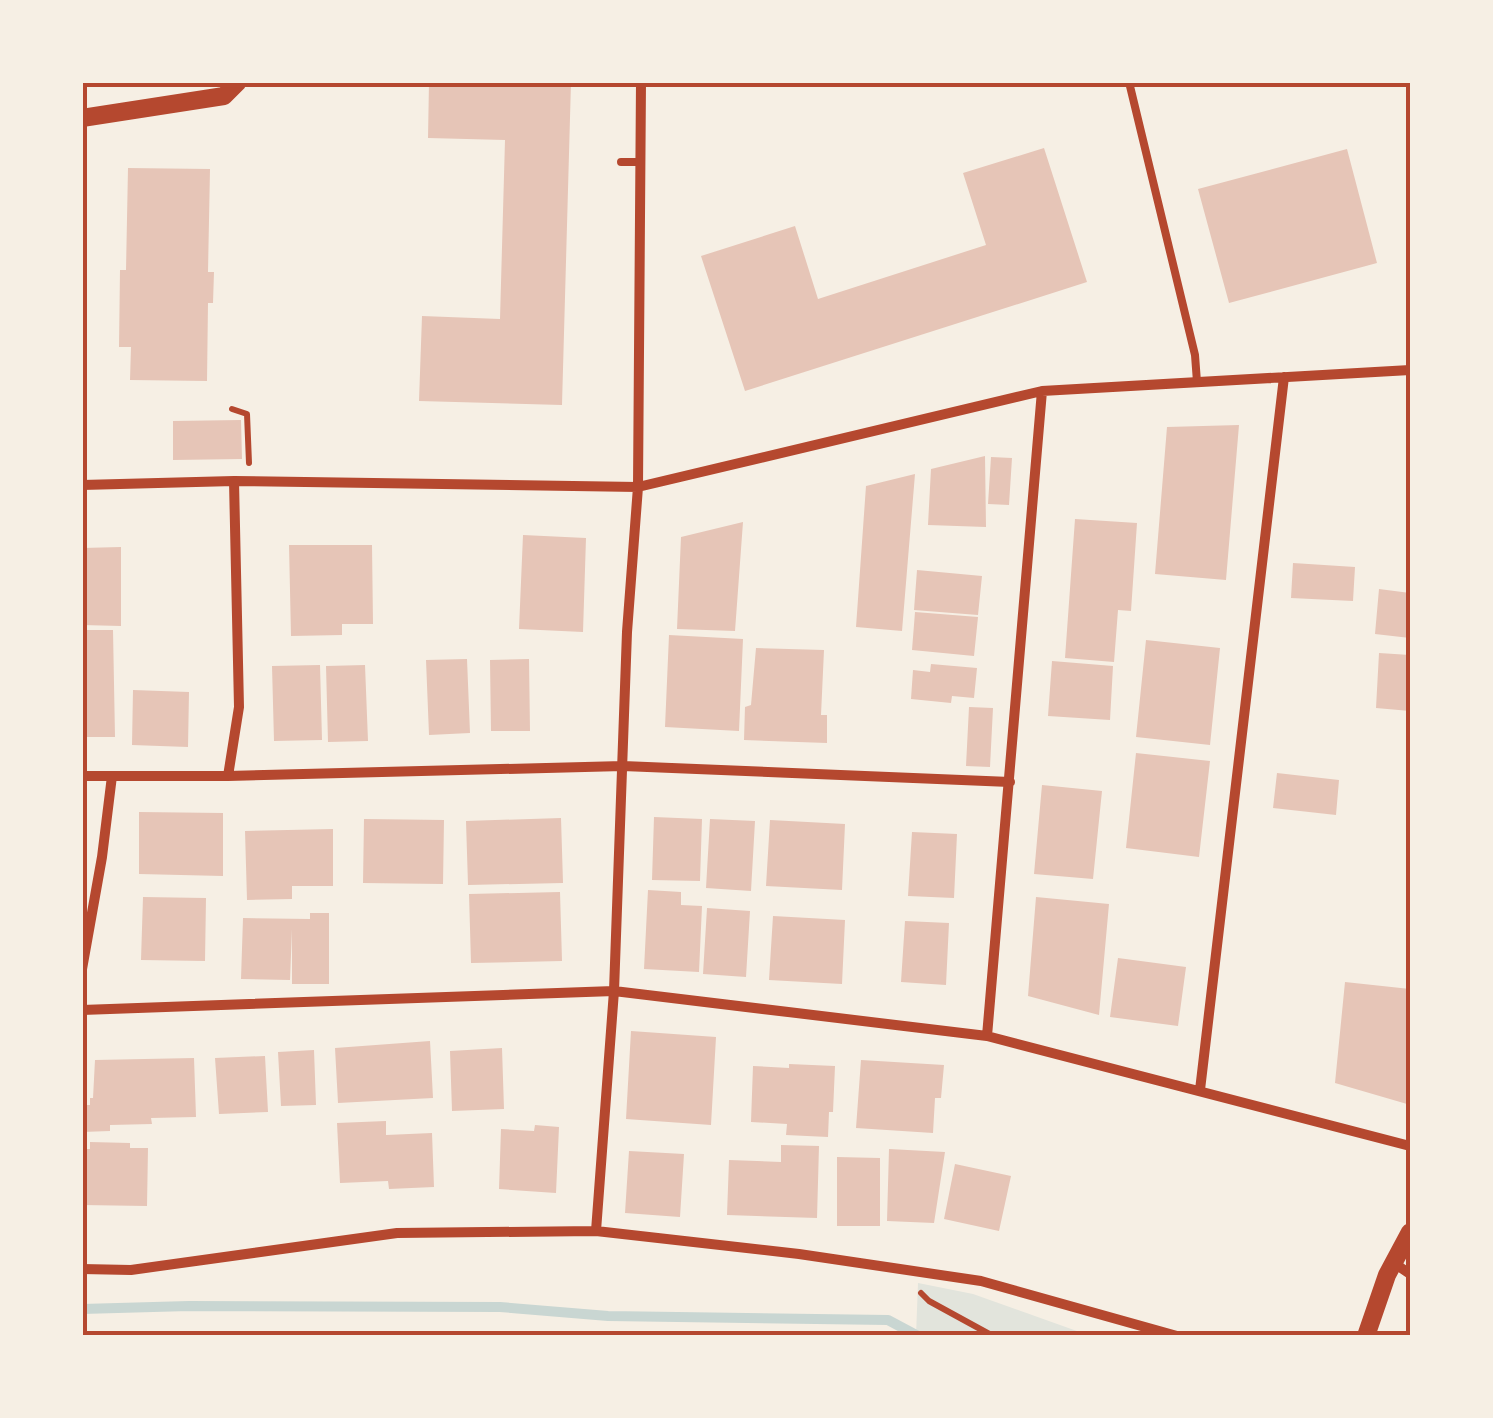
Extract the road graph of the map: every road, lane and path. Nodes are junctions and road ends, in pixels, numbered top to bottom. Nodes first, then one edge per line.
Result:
1 (238, 82) edge
2 (642, 82) edge
3 (1129, 82) edge
4 (82, 118) edge
5 (621, 162) dead end
6 (641, 162) junction
7 (1410, 370) edge
8 (1284, 377) junction
9 (1197, 382) junction
10 (1042, 391) junction
11 (232, 409) dead end
12 (249, 464) dead end
13 (234, 481) junction
14 (82, 484) edge
15 (638, 486) junction
16 (623, 766) junction
17 (82, 776) edge
18 (112, 776) junction
19 (228, 776) junction
20 (1010, 782) junction
21 (82, 969) edge
22 (614, 991) junction
23 (82, 1010) edge
24 (987, 1036) junction
25 (1200, 1090) junction
26 (1410, 1146) edge
27 (596, 1231) junction
28 (1410, 1232) edge
29 (1394, 1263) junction
30 (82, 1269) edge
31 (898, 1269) junction
32 (1410, 1274) edge
33 (993, 1336) edge
34 (1177, 1336) edge
35 (1366, 1336) edge

1 - 4 street
2 - 6 street
3 - 9 lane
5 - 6 lane
6 - 15 street
7 - 8 street
8 - 9 street
8 - 25 street
9 - 10 street
10 - 15 street
10 - 20 street
11 - 12 path
13 - 14 street
13 - 15 street
13 - 19 street
15 - 16 street
16 - 19 street
16 - 20 street
16 - 22 street
17 - 18 street
18 - 19 street
18 - 21 street
20 - 24 street
22 - 23 street
22 - 24 street
22 - 27 street
24 - 25 street
25 - 26 street
27 - 30 street
27 - 31 street
28 - 29 street
29 - 32 street
29 - 35 street
31 - 33 path
31 - 34 street

